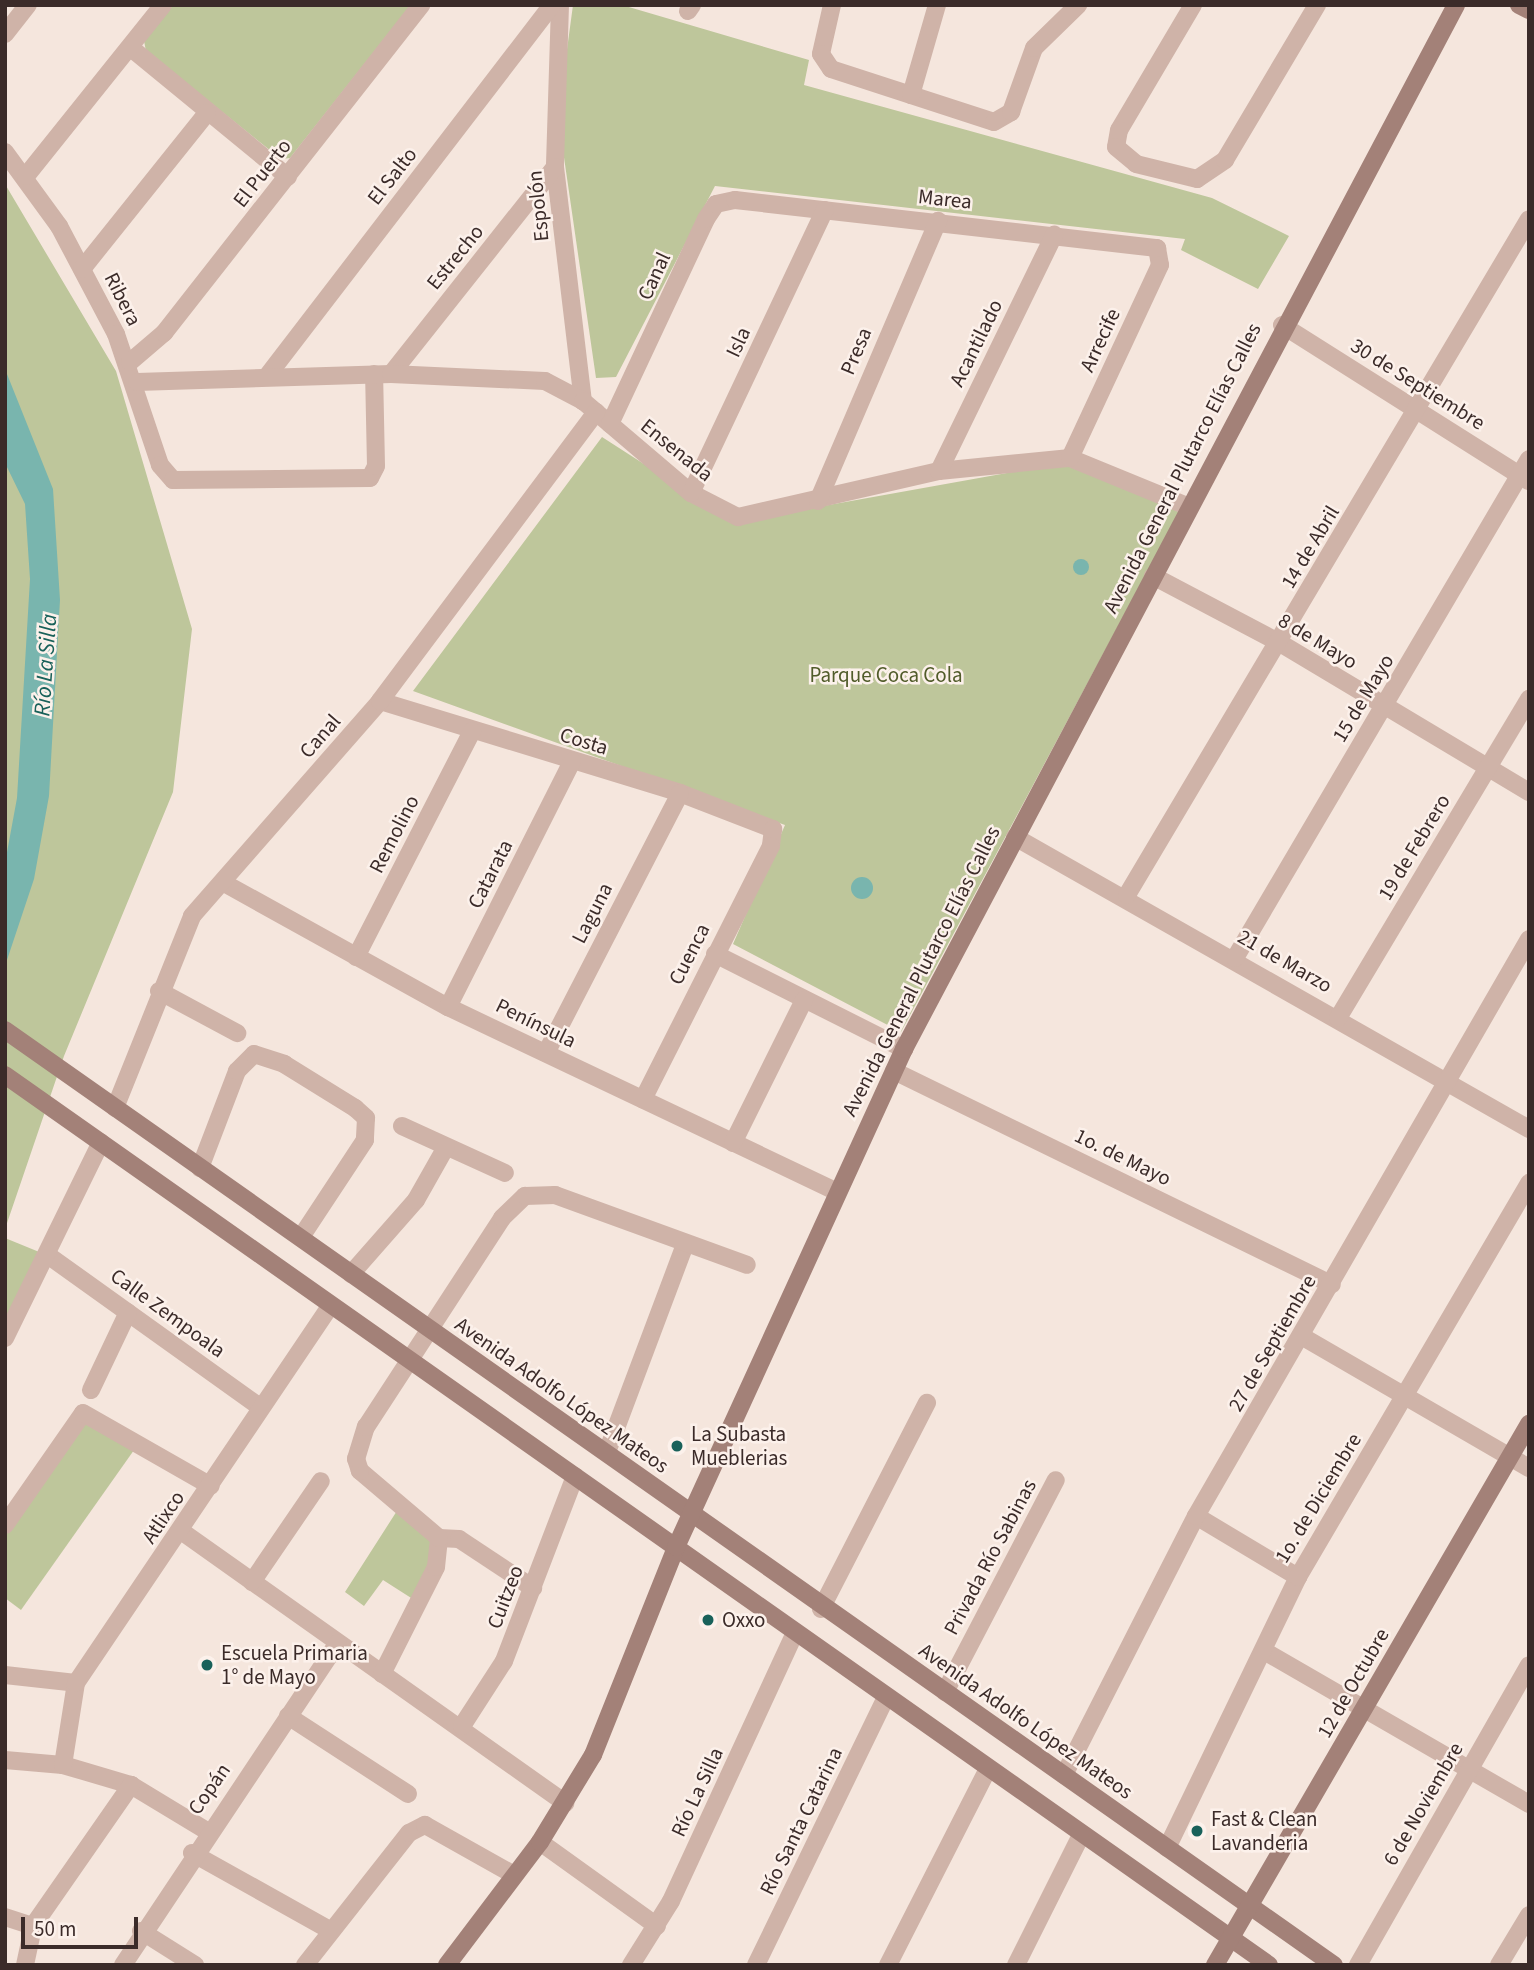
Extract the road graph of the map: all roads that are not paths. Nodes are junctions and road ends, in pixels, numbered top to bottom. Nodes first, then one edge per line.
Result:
1 (28, 5) edge
2 (163, 5) edge
3 (421, 5) edge
4 (552, 5) edge
5 (560, 5) edge
6 (832, 5) edge
7 (937, 5) edge
8 (1078, 5) edge
9 (1193, 5) edge
10 (1317, 5) edge
11 (1456, 5) edge
12 (1519, 5) edge
13 (1529, 10) edge
14 (5, 34) edge
15 (131, 48) junction
16 (911, 95) junction
17 (207, 113) junction
18 (5, 152) edge
19 (555, 167) junction
20 (26, 177) junction
21 (288, 177) junction
22 (735, 200) joint
23 (825, 210) junction
24 (1529, 219) edge
25 (938, 221) junction
26 (1054, 235) junction
27 (1150, 245) joint
28 (82, 269) junction
29 (1282, 326) junction
30 (130, 362) junction
31 (383, 374) junction
32 (268, 375) junction
33 (137, 382) junction
34 (1417, 411) junction
35 (596, 412) junction
36 (1070, 458) junction
37 (939, 471) junction
38 (1526, 472) edge
39 (691, 493) junction
40 (818, 501) junction
41 (1187, 506) junction
42 (1153, 576) junction
43 (1280, 643) junction
44 (1529, 699) edge
45 (380, 701) junction
46 (1384, 707) junction
47 (472, 731) junction
48 (572, 761) junction
49 (1488, 768) junction
50 (1529, 792) edge
51 (680, 793) junction
52 (773, 829) joint
53 (1015, 837) junction
54 (224, 883) junction
55 (1127, 895) junction
56 (1529, 939) edge
57 (715, 954) junction
58 (356, 957) junction
59 (1235, 958) junction
60 (159, 991) junction
61 (804, 1000) junction
62 (449, 1007) junction
63 (1338, 1017) junction
64 (5, 1030) edge
65 (237, 1032) dead end
66 (904, 1049) junction
67 (546, 1053) junction
68 (894, 1071) junction
69 (5, 1075) edge
70 (1447, 1082) junction
71 (643, 1100) junction
72 (115, 1108) junction
73 (402, 1126) dead end
74 (1529, 1129) edge
75 (101, 1142) junction
76 (733, 1143) junction
77 (446, 1147) junction
78 (200, 1168) junction
79 (505, 1173) dead end
80 (1529, 1183) edge
81 (836, 1191) junction
82 (301, 1237) junction
83 (684, 1247) junction
84 (49, 1256) junction
85 (747, 1265) dead end
86 (351, 1273) junction
87 (1332, 1284) junction
88 (330, 1306) junction
89 (128, 1312) junction
90 (427, 1328) junction
91 (1303, 1337) junction
92 (5, 1338) edge
93 (408, 1360) junction
94 (92, 1390) dead end
95 (1406, 1395) junction
96 (926, 1403) dead end
97 (260, 1407) junction
98 (1529, 1423) edge
99 (607, 1452) junction
100 (1509, 1457) junction
101 (1529, 1468) edge
102 (575, 1476) junction
103 (1056, 1480) dead end
104 (321, 1481) dead end
105 (211, 1486) junction
106 (691, 1513) junction
107 (1196, 1516) junction
108 (5, 1525) edge
109 (181, 1531) junction
110 (439, 1538) junction
111 (676, 1547) junction
112 (1298, 1577) junction
113 (252, 1582) junction
114 (533, 1588) junction
115 (821, 1609) junction
116 (795, 1633) junction
117 (338, 1643) junction
118 (1264, 1651) junction
119 (1529, 1665) edge
120 (382, 1674) junction
121 (5, 1675) edge
122 (76, 1683) junction
123 (945, 1692) junction
124 (887, 1697) junction
125 (1364, 1709) junction
126 (288, 1716) junction
127 (462, 1726) junction
128 (5, 1759) edge
129 (63, 1765) junction
130 (988, 1769) junction
131 (1468, 1770) junction
132 (1064, 1775) junction
133 (131, 1785) junction
134 (408, 1794) dead end
135 (565, 1803) junction
136 (1529, 1804) edge
137 (207, 1831) junction
138 (1081, 1835) junction
139 (540, 1842) junction
140 (1167, 1848) junction
141 (192, 1853) junction
142 (514, 1875) junction
143 (1249, 1907) junction
144 (1529, 1914) edge
145 (5, 1917) edge
146 (33, 1926) junction
147 (657, 1926) junction
148 (330, 1930) junction
149 (141, 1931) junction
150 (1231, 1937) junction
151 (25, 1965) edge
152 (123, 1965) edge
153 (195, 1965) edge
154 (305, 1965) edge
155 (447, 1965) edge
156 (631, 1965) edge
157 (756, 1965) edge
158 (888, 1965) edge
159 (1016, 1965) edge
160 (1215, 1965) edge
161 (1269, 1965) edge
162 (1334, 1965) edge
163 (1357, 1965) edge
164 (1499, 1965) edge

1 - 14 street
2 - 15 street
3 - 21 street, El Puerto
4 - 32 street, El Salto
5 - 19 street, Espolón
6 - 16 street
7 - 16 street
8 - 16 street
9 - 10 street
11 - 29 main road, Avenida General Plutarco Elías Calles
12 - 13 main road
15 - 17 street
15 - 20 street
17 - 21 street
17 - 28 street
18 - 20 street, Ribera
19 - 31 street, Estrecho
19 - 35 street, Espolón
20 - 28 street, Ribera
21 - 30 street, El Puerto
22 - 23 street, Marea
22 - 35 street, Canal
23 - 25 street, Marea
23 - 39 street, Isla
24 - 34 street, 14 de Abril
25 - 26 street, Marea
25 - 40 street, Presa
26 - 27 street, Marea
26 - 37 street, Acantilado
27 - 36 street, Arrecife
28 - 30 street, Ribera
29 - 34 street, 30 de Septiembre
29 - 41 main road, Avenida General Plutarco Elías Calles
30 - 33 street, Ribera
31 - 32 street, Ensenada
31 - 33 street, Ribera
31 - 35 street, Ensenada
32 - 33 street, Ensenada
34 - 38 street, 30 de Septiembre
34 - 43 street, 14 de Abril
35 - 39 street, Ensenada
35 - 45 street, Canal
36 - 37 street, Ensenada
36 - 41 street, Ensenada
37 - 40 street, Ensenada
38 - 46 street, 15 de Mayo
39 - 40 street, Ensenada
41 - 42 main road, Avenida General Plutarco Elías Calles
42 - 43 street, 8 de Mayo
42 - 53 main road, Avenida General Plutarco Elías Calles
43 - 46 street, 8 de Mayo
43 - 55 street, 14 de Abril
44 - 49 street, 19 de Febrero
45 - 47 street, Costa
45 - 54 street, Canal
46 - 49 street, 8 de Mayo
46 - 59 street, 15 de Mayo
47 - 48 street, Costa
47 - 58 street, Remolino
48 - 51 street, Costa
48 - 62 street, Catarata
49 - 50 street, 8 de Mayo
49 - 63 street, 19 de Febrero
51 - 52 street, Costa
51 - 67 street, Laguna
52 - 57 street, Cuenca
53 - 55 street, 21 de Marzo
53 - 66 main road, Avenida General Plutarco Elías Calles
54 - 58 street, Península
54 - 60 street, Canal
55 - 59 street, 21 de Marzo
56 - 70 street, 27 de Septiembre
57 - 61 street
57 - 71 street, Cuenca
58 - 62 street, Península
59 - 63 street, 21 de Marzo
60 - 65 street
60 - 72 street, Canal
61 - 66 street
61 - 76 street
62 - 67 street, Península
63 - 70 street, 21 de Marzo
64 - 72 main road, Avenida Adolfo López Mateos
66 - 68 main road, Avenida General Plutarco Elías Calles
67 - 71 street, Península
68 - 81 main road, Avenida General Plutarco Elías Calles
68 - 87 street, 1o. de Mayo
69 - 75 main road
70 - 74 street, 21 de Marzo
70 - 87 street, 27 de Septiembre
71 - 76 street, Península
72 - 78 main road, Avenida Adolfo López Mateos
73 - 77 street
75 - 84 street
75 - 88 main road
76 - 81 street, Península
77 - 79 street
77 - 86 street
78 - 82 main road, Avenida Adolfo López Mateos
78 - 82 street
80 - 95 street, 1o. de Diciembre
81 - 106 main road, Avenida General Plutarco Elías Calles
82 - 86 main road, Avenida Adolfo López Mateos
83 - 85 street
83 - 90 street
83 - 99 street
84 - 89 street, Calle Zempoala
84 - 92 street
86 - 90 main road, Avenida Adolfo López Mateos
87 - 91 street, 27 de Septiembre
88 - 93 main road
88 - 97 street, Atlixco
89 - 94 street
89 - 97 street, Calle Zempoala
90 - 93 street
90 - 99 main road, Avenida Adolfo López Mateos
91 - 95 street
91 - 107 street, 27 de Septiembre
93 - 102 main road
93 - 110 street
95 - 100 street
95 - 112 street, 1o. de Diciembre
96 - 115 street
97 - 105 street, Atlixco
98 - 100 main road, 12 de Octubre
99 - 106 main road, Avenida Adolfo López Mateos
100 - 101 street
100 - 125 main road, 12 de Octubre
102 - 111 main road
102 - 114 street, Cuitzeo
103 - 123 street, Privada Río Sabinas
104 - 113 street
105 - 108 street
105 - 109 street, Atlixco
106 - 111 main road, Avenida General Plutarco Elías Calles
106 - 115 main road, Avenida Adolfo López Mateos
107 - 112 street
107 - 132 street, 27 de Septiembre
109 - 113 street
109 - 122 street, Atlixco
110 - 114 street
110 - 120 street
111 - 116 main road
111 - 135 main road, Avenida General Plutarco Elías Calles
112 - 118 street, 1o. de Diciembre
113 - 117 street
114 - 127 street, Cuitzeo
115 - 123 main road, Avenida Adolfo López Mateos
116 - 124 main road
116 - 147 street, Río La Silla
117 - 120 street
117 - 126 street, Copán
118 - 125 street
118 - 140 street, 1o. de Diciembre
119 - 131 street, 6 de Noviembre
120 - 127 street
121 - 122 street
122 - 129 street, Atlixco
123 - 132 main road, Avenida Adolfo López Mateos
124 - 130 main road
124 - 157 street, Río Santa Catarina
125 - 131 street
125 - 143 main road, 12 de Octubre
126 - 134 street
126 - 137 street, Copán
127 - 135 street
128 - 129 street
129 - 133 street
130 - 138 main road
130 - 158 street
131 - 136 street
131 - 163 street, 6 de Noviembre
132 - 140 main road, Avenida Adolfo López Mateos
133 - 137 street
133 - 146 street
135 - 139 main road, Avenida General Plutarco Elías Calles
137 - 141 street, Copán
138 - 150 main road
138 - 159 street
139 - 142 main road, Avenida General Plutarco Elías Calles
139 - 147 street
140 - 143 main road, Avenida Adolfo López Mateos
141 - 148 street
141 - 149 street, Copán
142 - 148 street
142 - 155 main road, Avenida General Plutarco Elías Calles
143 - 150 main road, 12 de Octubre
143 - 162 main road, Avenida Adolfo López Mateos
144 - 164 street
145 - 146 street
146 - 151 street
147 - 156 street, Río La Silla
148 - 154 street
149 - 152 street, Copán
149 - 153 street
150 - 160 main road, 12 de Octubre
150 - 161 main road

